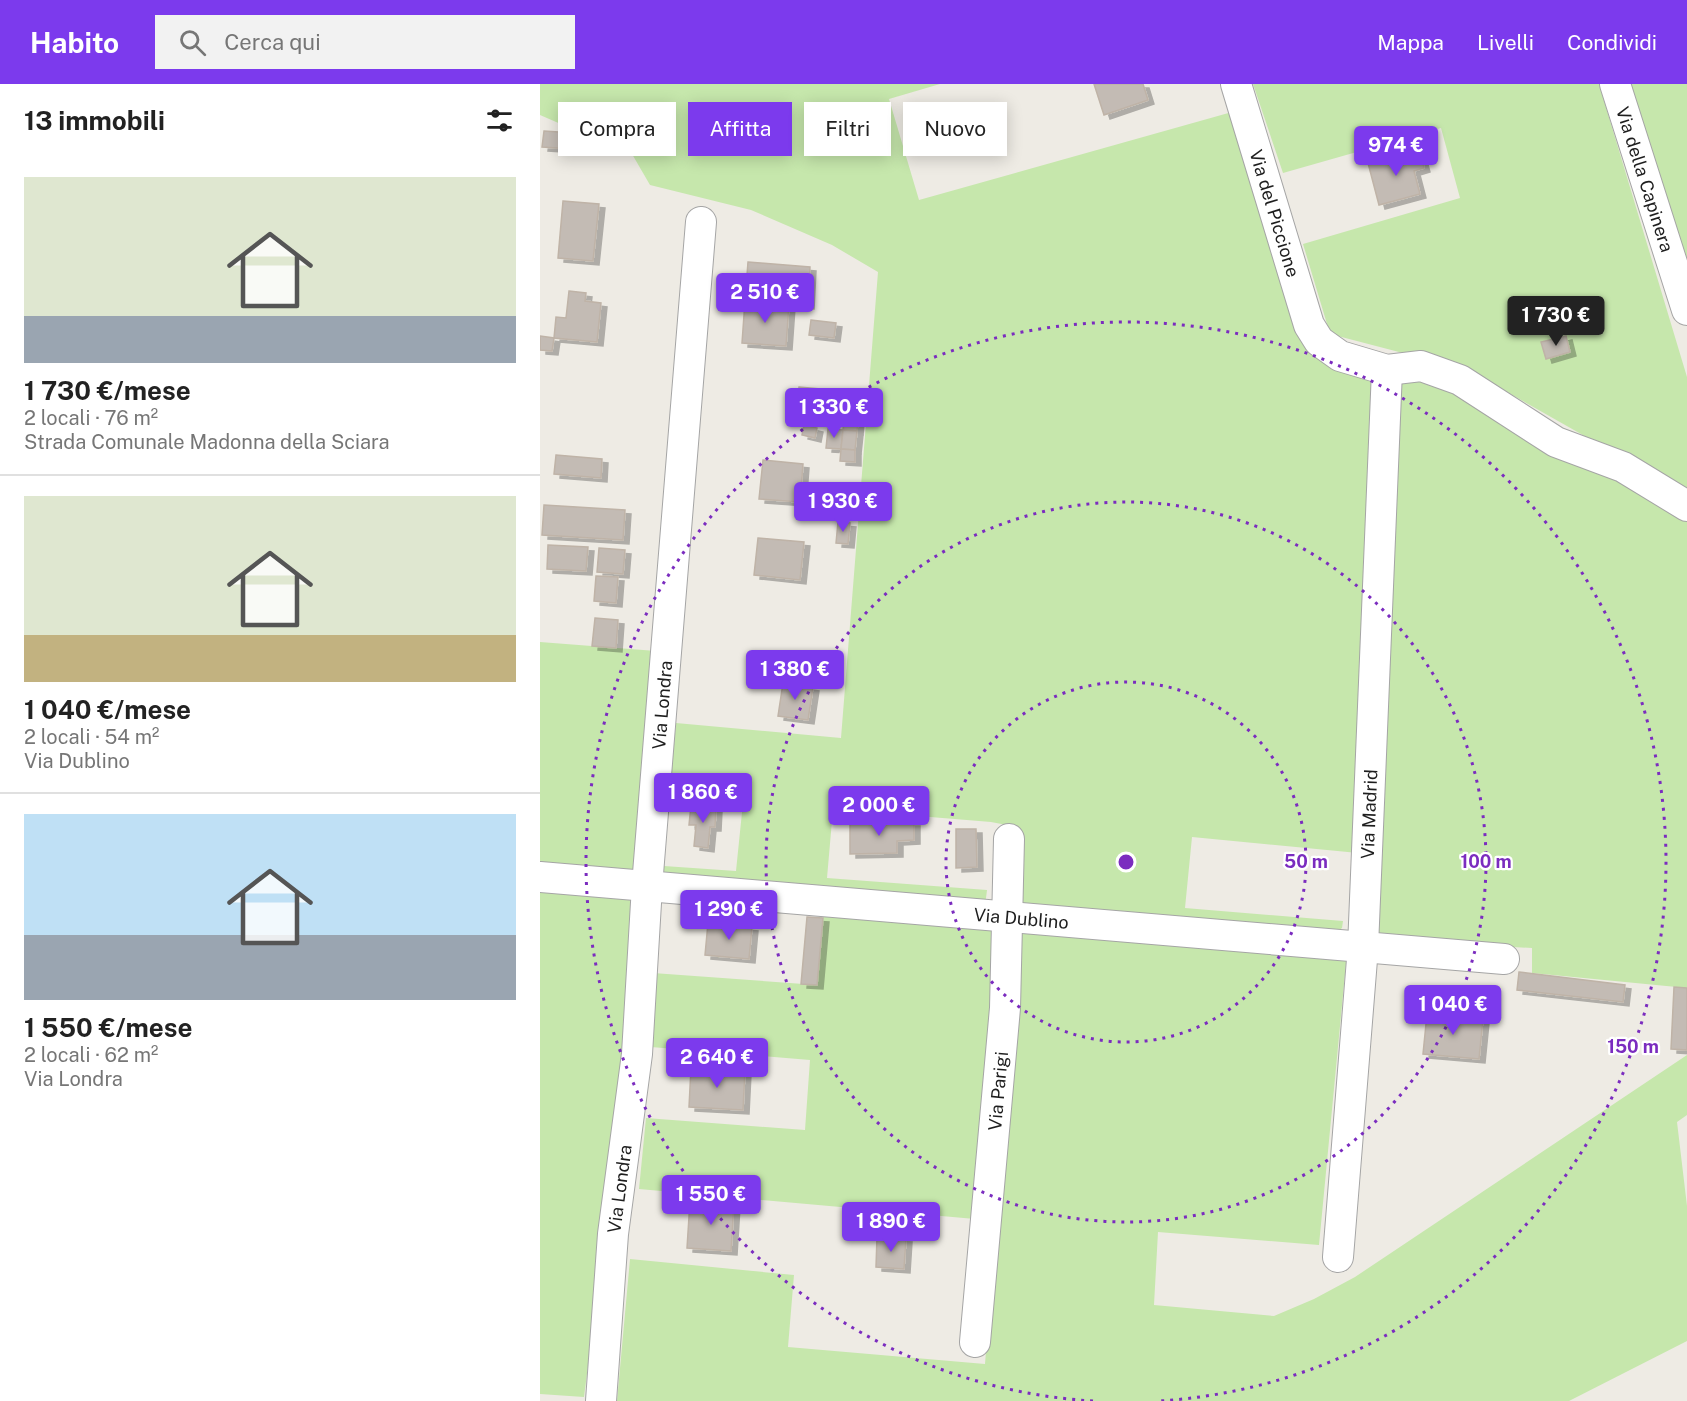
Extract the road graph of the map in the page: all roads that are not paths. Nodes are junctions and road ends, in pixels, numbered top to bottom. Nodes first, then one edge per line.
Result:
1 (1236, 84) edge
2 (1615, 84) edge
3 (701, 222) dead end
4 (1687, 310) edge
5 (1387, 370) junction
6 (1687, 506) edge
7 (1008, 839) dead end
8 (540, 877) edge
9 (647, 886) junction
10 (1008, 915) junction
11 (1363, 947) junction
12 (1504, 959) dead end
13 (1338, 1257) dead end
14 (975, 1342) dead end
15 (601, 1401) edge

1 - 5 street, Via del Piccione
2 - 4 street, Via della Capinera
3 - 9 street, Via Londra
5 - 6 street
5 - 11 street, Via Madrid
7 - 10 street, Via Parigi
8 - 9 street, Via Dublino
9 - 10 street, Via Dublino
9 - 15 street, Via Londra
10 - 11 street, Via Dublino
10 - 14 street, Via Parigi
11 - 12 street, Via Dublino
11 - 13 street, Via Madrid

